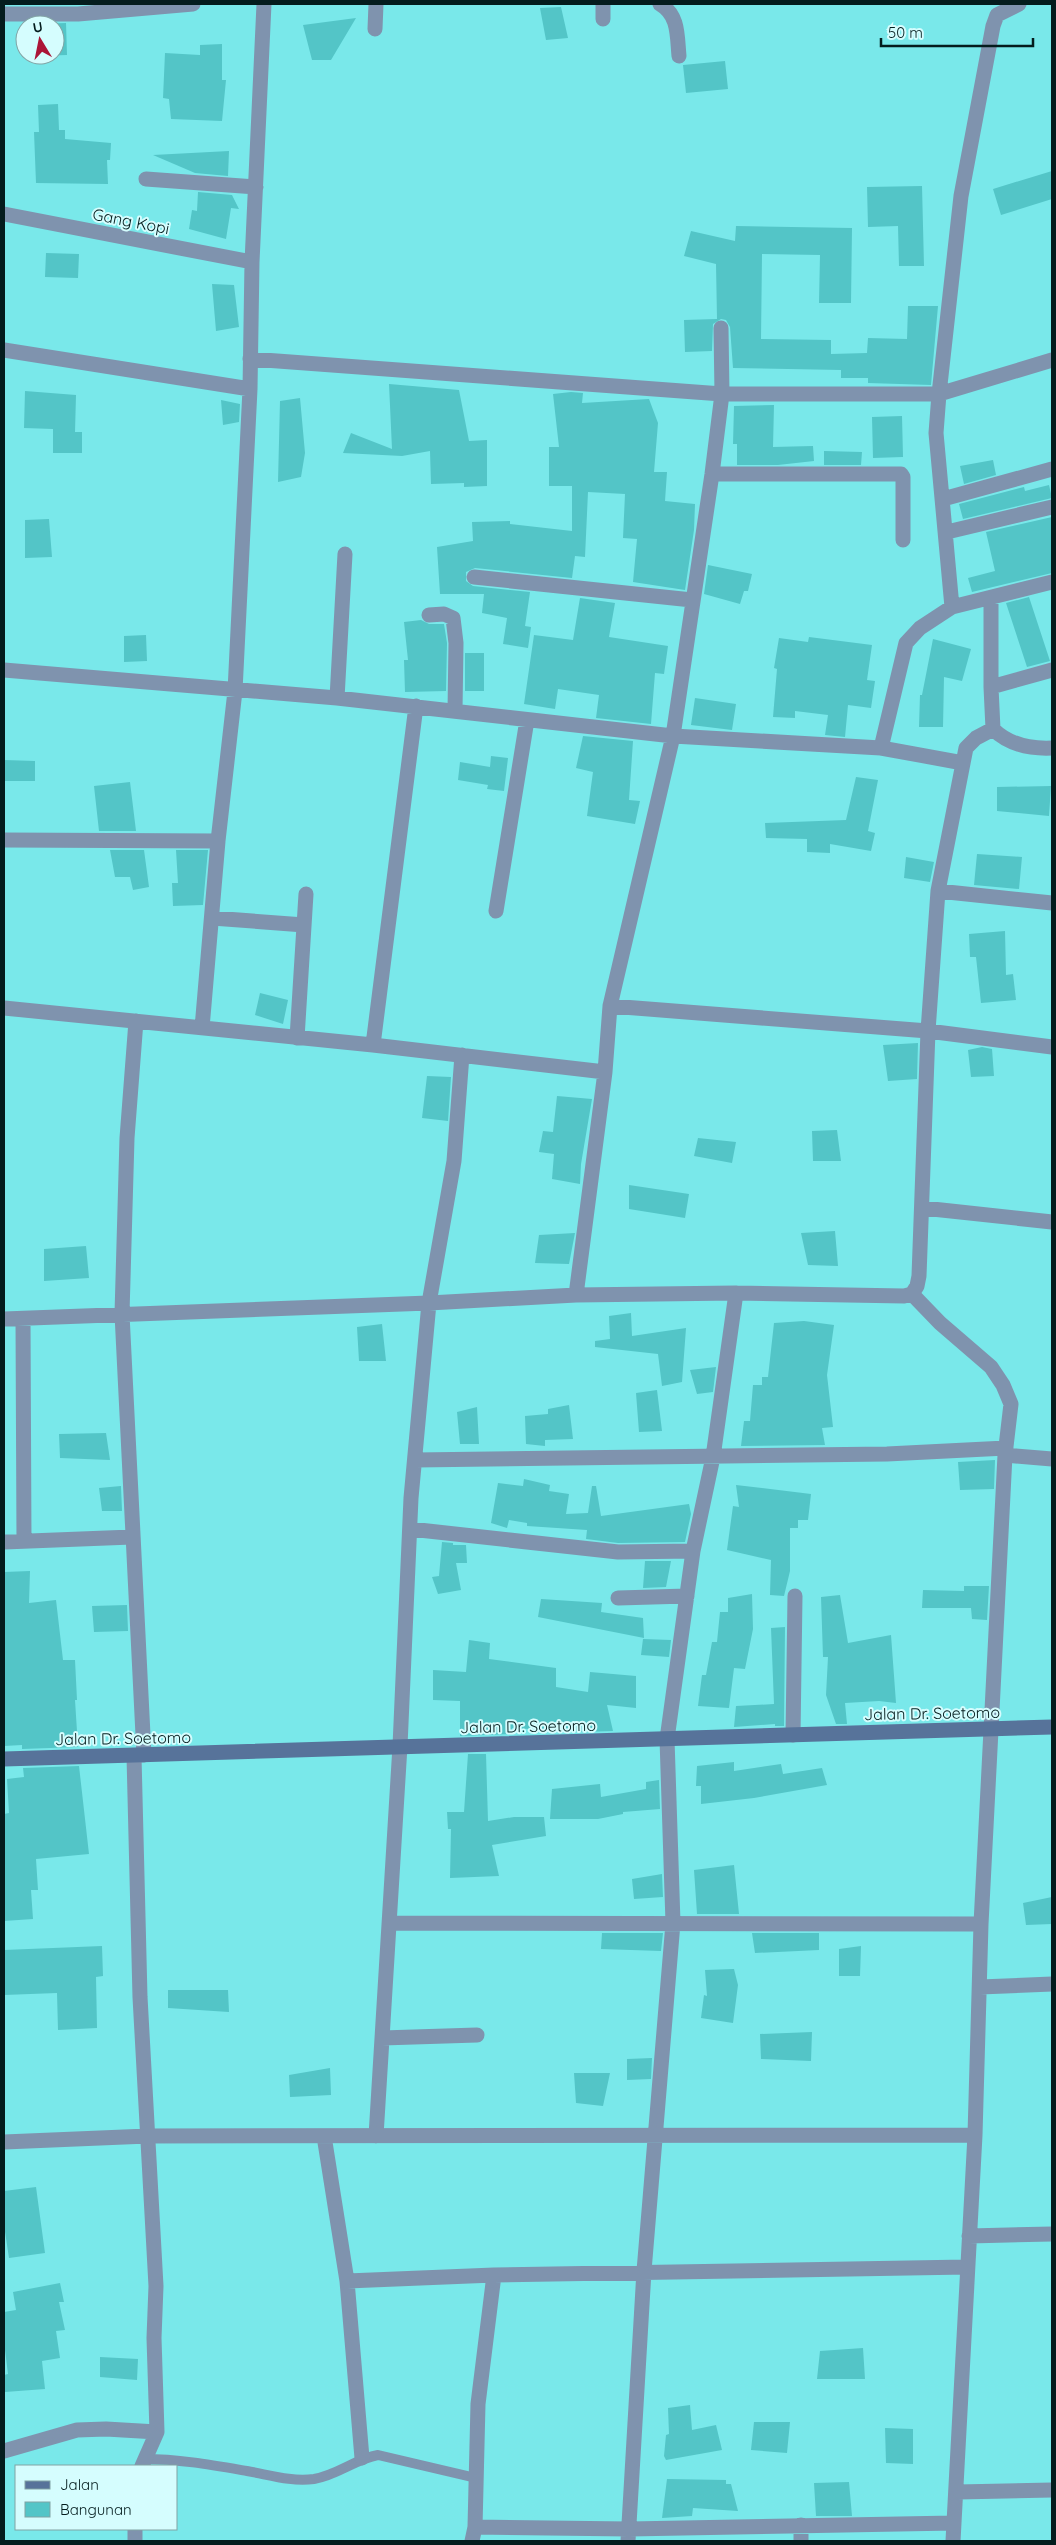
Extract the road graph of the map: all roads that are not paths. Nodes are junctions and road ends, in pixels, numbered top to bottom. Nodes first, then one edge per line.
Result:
1 (193, 4) edge
2 (264, 4) edge
3 (376, 4) edge
4 (660, 4) edge
5 (1019, 4) edge
6 (4, 14) edge
7 (375, 30) dead end
8 (679, 56) dead end
9 (146, 179) dead end
10 (256, 187) junction
11 (4, 214) edge
12 (252, 262) junction
13 (721, 328) dead end
14 (4, 350) edge
15 (250, 359) junction
16 (1052, 360) edge
17 (250, 389) junction
18 (722, 394) junction
19 (939, 394) junction
20 (1052, 469) edge
21 (712, 474) junction
22 (943, 499) junction
23 (1052, 507) edge
24 (947, 532) junction
25 (903, 540) dead end
26 (345, 554) dead end
27 (474, 578) dead end
28 (1052, 582) edge
29 (990, 598) junction
30 (692, 600) junction
31 (952, 608) junction
32 (429, 615) dead end
33 (4, 670) edge
34 (1052, 670) edge
35 (991, 687) junction
36 (235, 691) junction
37 (337, 698) junction
38 (416, 706) junction
39 (454, 711) junction
40 (527, 720) junction
41 (994, 729) junction
42 (673, 736) junction
43 (881, 748) junction
44 (1052, 748) edge
45 (963, 763) junction
46 (4, 840) edge
47 (218, 841) junction
48 (938, 892) junction
49 (306, 894) dead end
50 (1052, 903) edge
51 (496, 911) dead end
52 (212, 918) junction
53 (304, 925) junction
54 (610, 1006) junction
55 (4, 1008) edge
56 (136, 1021) junction
57 (202, 1028) junction
58 (928, 1032) junction
59 (296, 1038) junction
60 (373, 1044) junction
61 (1052, 1047) edge
62 (462, 1055) junction
63 (605, 1072) junction
64 (923, 1208) junction
65 (1052, 1222) edge
66 (736, 1293) junction
67 (912, 1294) junction
68 (576, 1295) junction
69 (429, 1303) junction
70 (122, 1314) junction
71 (23, 1319) junction
72 (4, 1320) edge
73 (1005, 1451) junction
74 (713, 1457) junction
75 (1052, 1459) edge
76 (415, 1460) junction
77 (410, 1529) junction
78 (132, 1538) junction
79 (4, 1542) edge
80 (24, 1542) junction
81 (693, 1551) junction
82 (687, 1596) junction
83 (795, 1596) dead end
84 (618, 1598) dead end
85 (1052, 1727) edge
86 (991, 1730) junction
87 (793, 1735) junction
88 (667, 1739) junction
89 (400, 1746) junction
90 (139, 1756) junction
91 (4, 1759) edge
92 (389, 1923) junction
93 (673, 1923) junction
94 (981, 1924) junction
95 (1052, 1984) edge
96 (980, 1987) junction
97 (477, 2035) dead end
98 (382, 2038) junction
99 (975, 2135) junction
100 (148, 2136) junction
101 (324, 2136) junction
102 (376, 2136) junction
103 (656, 2137) junction
104 (4, 2142) edge
105 (1052, 2234) edge
106 (969, 2236) junction
107 (967, 2268) junction
108 (644, 2271) junction
109 (494, 2275) junction
110 (347, 2281) junction
111 (157, 2432) junction
112 (4, 2451) edge
113 (362, 2458) junction
114 (143, 2463) edge
115 (476, 2478) junction
116 (1052, 2490) edge
117 (957, 2492) junction
118 (954, 2523) junction
119 (801, 2525) junction
120 (474, 2534) edge
121 (629, 2535) edge
122 (800, 2541) edge
123 (953, 2541) edge

1 - 6 street
2 - 10 street
3 - 7 street
4 - 8 street
5 - 19 street
9 - 10 street
10 - 12 street
11 - 12 street, Gang Kopi
12 - 15 street
13 - 18 street
14 - 17 street
15 - 17 street
15 - 18 street
16 - 19 street
17 - 36 street
18 - 19 street
18 - 21 street
19 - 22 street
20 - 22 street
21 - 25 street
21 - 30 street
22 - 24 street
23 - 24 street
24 - 31 street
26 - 37 street
27 - 30 street
28 - 29 street
29 - 31 street
29 - 35 street
30 - 42 street
31 - 43 street
32 - 39 street
33 - 36 street
34 - 35 street
35 - 41 street
36 - 37 street
36 - 47 street
37 - 38 street
38 - 39 street
38 - 60 street
39 - 40 street
40 - 42 street
40 - 51 street
41 - 44 street
41 - 45 street
42 - 43 street
42 - 54 street
43 - 45 street
45 - 48 street
46 - 47 street
47 - 52 street
48 - 50 street
48 - 58 street
49 - 53 street
52 - 53 street
52 - 57 street
53 - 59 street
54 - 58 street
54 - 63 street
55 - 56 street
56 - 57 street
56 - 70 street
57 - 59 street
58 - 61 street
58 - 64 street
59 - 60 street
60 - 62 street
62 - 63 street
62 - 69 street
63 - 68 street
64 - 65 street
64 - 67 street
66 - 67 street
66 - 68 street
66 - 74 street
67 - 73 street
68 - 69 street
69 - 70 street
69 - 76 street
70 - 71 street
70 - 78 street
71 - 72 street
71 - 80 street
73 - 74 street
73 - 75 street
73 - 86 street
74 - 76 street
74 - 81 street
76 - 77 street
77 - 81 street
77 - 89 street
78 - 80 street
78 - 90 street
79 - 80 street
81 - 82 street
82 - 84 street
82 - 88 street
83 - 87 street
85 - 86 street, Jalan Dr. Soetomo
86 - 87 street, Jalan Dr. Soetomo
86 - 94 street
87 - 88 street, Jalan Dr. Soetomo
88 - 89 street, Jalan Dr. Soetomo
88 - 93 street
89 - 90 street, Jalan Dr. Soetomo
89 - 92 street
90 - 91 street, Jalan Dr. Soetomo
90 - 100 street
92 - 93 street
92 - 98 street
93 - 94 street
93 - 103 street
94 - 96 street
95 - 96 street
96 - 99 street
97 - 98 street
98 - 102 street
99 - 103 street
99 - 106 street
100 - 101 street
100 - 104 street
100 - 111 street
101 - 102 street
101 - 110 street
102 - 103 street
103 - 108 street
105 - 106 street
106 - 107 street
107 - 108 street
107 - 117 street
108 - 109 street
108 - 121 street
109 - 110 street
109 - 115 street
110 - 113 street
111 - 112 street
111 - 114 street
113 - 114 lane
113 - 115 lane
115 - 120 street
116 - 117 street
117 - 118 street
118 - 119 street
118 - 123 street
119 - 121 street
119 - 122 street
120 - 121 street

